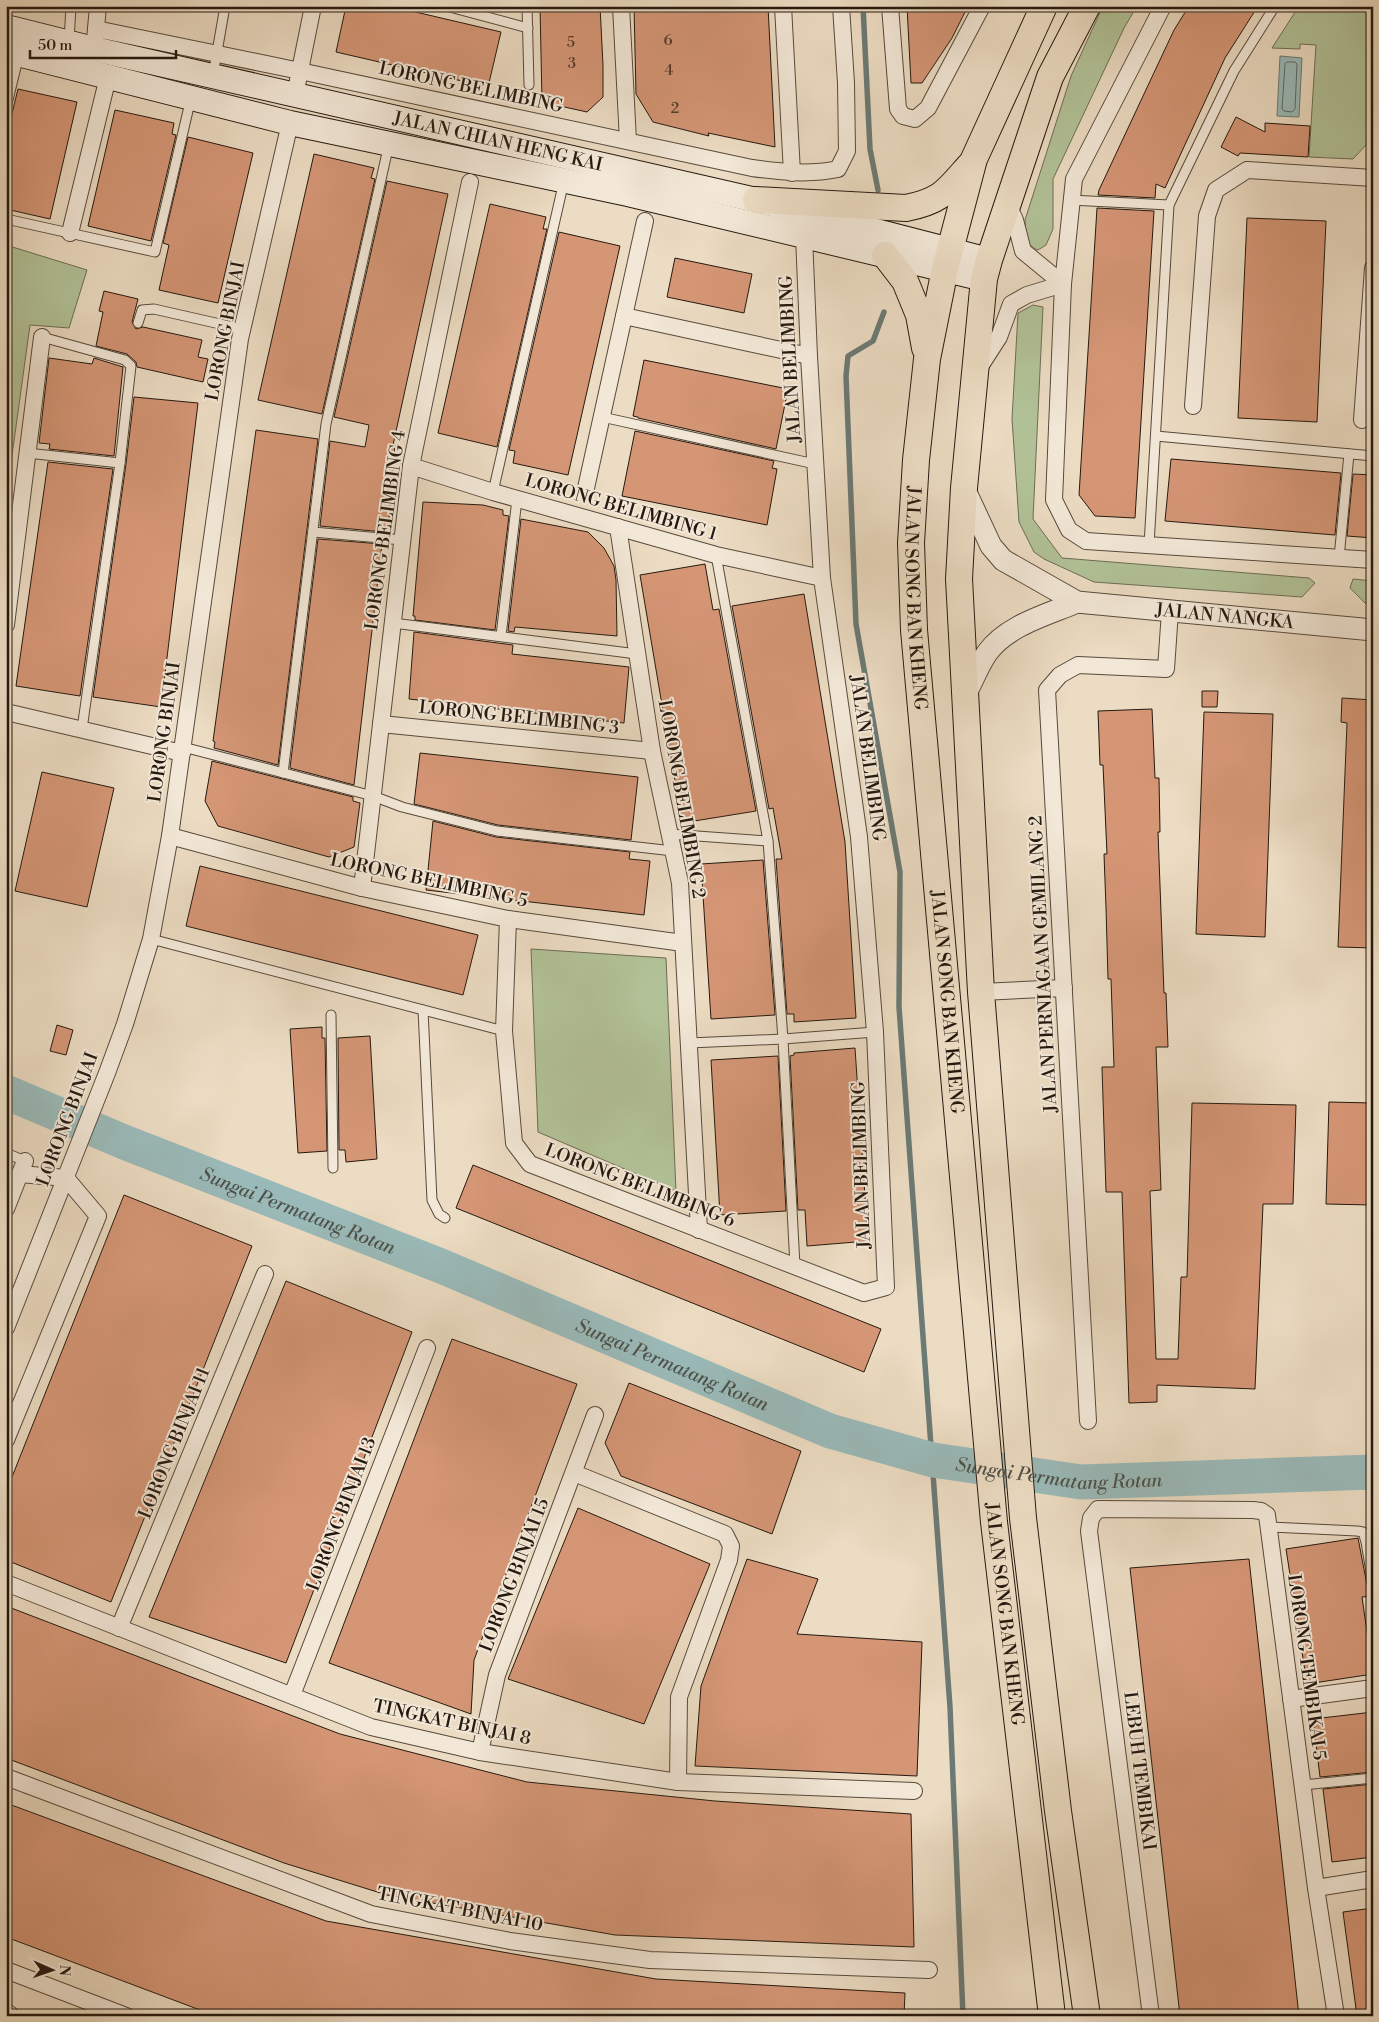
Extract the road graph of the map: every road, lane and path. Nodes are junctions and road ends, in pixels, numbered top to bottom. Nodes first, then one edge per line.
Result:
1 (71, 6) edge
2 (98, 6) edge
3 (225, 6) edge
4 (313, 6) edge
5 (446, 6) edge
6 (527, 6) edge
7 (621, 6) edge
8 (784, 6) edge
9 (841, 6) edge
10 (890, 6) edge
11 (982, 6) edge
12 (1044, 6) edge
13 (1087, 6) edge
14 (1163, 6) edge
15 (1275, 6) edge
16 (6, 27) edge
17 (528, 28) junction
18 (95, 39) junction
19 (69, 44) junction
20 (13, 53) edge
21 (217, 53) junction
22 (300, 71) junction
23 (212, 76) junction
24 (108, 77) junction
25 (529, 85) dead end
26 (294, 95) junction
27 (191, 98) junction
28 (6, 108) edge
29 (290, 123) junction
30 (628, 141) junction
31 (389, 144) junction
32 (974, 160) junction
33 (792, 173) junction
34 (1373, 178) edge
35 (564, 181) junction
36 (470, 182) dead end
37 (756, 200) junction
38 (1070, 200) junction
39 (1007, 202) junction
40 (1169, 205) junction
41 (6, 218) edge
42 (645, 221) dead end
43 (70, 233) junction
44 (804, 236) junction
45 (885, 255) junction
46 (947, 259) junction
47 (1373, 268) edge
48 (986, 269) junction
49 (1063, 284) junction
50 (624, 316) junction
51 (138, 323) dead end
52 (242, 329) junction
53 (42, 337) joint
54 (809, 356) junction
55 (927, 359) junction
56 (976, 374) junction
57 (1192, 406) dead end
58 (602, 417) junction
59 (1362, 420) dead end
60 (1156, 436) junction
61 (27, 453) junction
62 (1349, 454) junction
63 (1373, 456) edge
64 (120, 463) junction
65 (815, 464) junction
66 (411, 466) junction
67 (586, 488) dead end
68 (964, 488) junction
69 (493, 492) junction
70 (517, 499) junction
71 (12, 526) edge
72 (618, 527) junction
73 (313, 532) junction
74 (403, 540) junction
75 (1150, 545) junction
76 (716, 555) junction
77 (1339, 558) junction
78 (1373, 560) edge
79 (822, 578) junction
80 (1077, 602) junction
81 (1170, 611) junction
82 (7, 619) edge
83 (393, 623) junction
84 (1373, 630) edge
85 (501, 636) junction
86 (637, 654) junction
87 (964, 697) junction
88 (6, 712) edge
89 (381, 724) junction
90 (82, 729) junction
91 (182, 750) junction
92 (652, 751) junction
93 (283, 773) junction
94 (373, 796) junction
95 (669, 834) junction
96 (170, 836) junction
97 (768, 841) junction
98 (673, 851) junction
99 (362, 888) junction
100 (508, 919) junction
101 (151, 939) junction
102 (683, 943) junction
103 (1064, 988) junction
104 (980, 992) junction
105 (423, 1010) junction
106 (331, 1015) dead end
107 (504, 1031) junction
108 (875, 1032) junction
109 (783, 1039) junction
110 (689, 1043) junction
111 (6, 1153) edge
112 (23, 1167) junction
113 (333, 1168) dead end
114 (66, 1178) junction
115 (6, 1209) edge
116 (445, 1218) dead end
117 (699, 1230) junction
118 (795, 1266) junction
119 (265, 1274) dead end
120 (886, 1287) joint
121 (6, 1328) edge
122 (427, 1348) dead end
123 (595, 1415) dead end
124 (1088, 1421) dead end
125 (6, 1440) edge
126 (574, 1473) junction
127 (1269, 1527) junction
128 (6, 1583) edge
129 (1373, 1584) edge
130 (119, 1628) junction
131 (1373, 1688) edge
132 (292, 1696) junction
133 (1291, 1698) junction
134 (480, 1752) junction
135 (6, 1777) edge
136 (1373, 1778) edge
137 (678, 1782) junction
138 (1303, 1785) junction
139 (914, 1791) dead end
140 (1373, 1879) edge
141 (1316, 1888) junction
142 (6, 1970) edge
143 (928, 1970) dead end
144 (126, 2016) edge
145 (1052, 2016) edge
146 (1087, 2016) edge
147 (1151, 2016) edge
148 (1336, 2016) edge

1 - 19 lane
2 - 18 street
3 - 21 lane
4 - 22 street
5 - 17 lane
6 - 17 lane
7 - 30 street
8 - 33 street
9 - 33 street, LORONG BELIMBING
10 - 11 street
12 - 32 main road, JALAN SONG BAN KHENG
13 - 39 main road, JALAN SONG BAN KHENG
14 - 38 street
15 - 40 lane
16 - 19 main road, JALAN CHIAN HENG KAI
17 - 25 lane
18 - 19 main road, JALAN CHIAN HENG KAI
18 - 21 street, LORONG BELIMBING
18 - 23 main road, JALAN CHIAN HENG KAI
20 - 24 main road, JALAN CHIAN HENG KAI
20 - 28 lane
21 - 22 street, LORONG BELIMBING
21 - 23 lane
22 - 26 street
22 - 30 street, LORONG BELIMBING
23 - 26 main road, JALAN CHIAN HENG KAI
24 - 27 main road, JALAN CHIAN HENG KAI
24 - 43 street
26 - 37 main road, JALAN CHIAN HENG KAI
27 - 29 main road, JALAN CHIAN HENG KAI
27 - 43 lane
29 - 31 main road, JALAN CHIAN HENG KAI
29 - 52 street, LORONG BINJAI
30 - 33 street, LORONG BELIMBING
31 - 35 main road, JALAN CHIAN HENG KAI
31 - 73 lane
32 - 37 main road
32 - 46 main road, JALAN SONG BAN KHENG
34 - 57 street
35 - 44 main road, JALAN CHIAN HENG KAI
35 - 69 lane
36 - 66 street, LORONG BELIMBING 4
37 - 46 main road, JALAN CHIAN HENG KAI
38 - 40 lane
38 - 49 street
39 - 48 main road, JALAN SONG BAN KHENG
39 - 49 street
40 - 60 lane
41 - 43 lane
42 - 50 street
44 - 45 main road, JALAN CHIAN HENG KAI
44 - 54 street, JALAN BELIMBING
45 - 46 main road, JALAN CHIAN HENG KAI
45 - 55 main road
46 - 48 main road, JALAN CHIAN HENG KAI
46 - 55 main road, JALAN SONG BAN KHENG
47 - 59 street
48 - 56 main road, JALAN SONG BAN KHENG
49 - 56 street
49 - 75 street
50 - 54 street
50 - 58 street
51 - 52 lane
52 - 91 street, LORONG BINJAI
53 - 61 street
53 - 64 lane
54 - 65 street, JALAN BELIMBING
55 - 145 main road, JALAN SONG BAN KHENG
56 - 68 main road, JALAN SONG BAN KHENG
58 - 65 lane
58 - 67 street
60 - 62 lane
60 - 75 lane
61 - 64 lane
61 - 71 street
62 - 63 lane
62 - 77 lane
64 - 90 lane
65 - 79 street, JALAN BELIMBING
66 - 69 street, LORONG BELIMBING 1
66 - 74 street, LORONG BELIMBING 4
68 - 80 street, JALAN NANGKA
68 - 87 main road, JALAN SONG BAN KHENG
69 - 70 street, LORONG BELIMBING 1
70 - 72 street, LORONG BELIMBING 1
70 - 85 lane
71 - 82 street
72 - 76 street, LORONG BELIMBING 1
72 - 86 street, LORONG BELIMBING 2
73 - 74 lane
73 - 93 lane
74 - 83 street, LORONG BELIMBING 4
75 - 77 street
76 - 79 street, LORONG BELIMBING 1
76 - 97 lane
77 - 78 street
79 - 108 street, JALAN BELIMBING
80 - 81 street, JALAN NANGKA
80 - 87 street, JALAN NANGKA
81 - 84 street, JALAN NANGKA
81 - 103 street, JALAN PERNIAGAAN GEMILANG 2
83 - 85 lane
83 - 89 street, LORONG BELIMBING 4
85 - 86 lane
86 - 92 street, LORONG BELIMBING 2
87 - 104 main road, JALAN SONG BAN KHENG
88 - 90 street
89 - 92 street, LORONG BELIMBING 3
89 - 94 street, LORONG BELIMBING 4
90 - 91 street
91 - 93 lane
91 - 96 street, LORONG BINJAI
92 - 95 street, LORONG BELIMBING 2
93 - 94 lane
94 - 98 lane
94 - 99 street, LORONG BELIMBING 4
95 - 97 lane
95 - 98 street, LORONG BELIMBING 2
96 - 99 street, LORONG BELIMBING 5
96 - 101 street, LORONG BINJAI
97 - 109 lane
98 - 102 street, LORONG BELIMBING 2
99 - 100 street, LORONG BELIMBING 5
100 - 102 street, LORONG BELIMBING 5
100 - 107 street, LORONG BELIMBING 6
101 - 105 lane
101 - 114 street, LORONG BINJAI
102 - 110 street, LORONG BELIMBING 2
103 - 104 street
103 - 124 street, JALAN PERNIAGAAN GEMILANG 2
104 - 146 main road, JALAN SONG BAN KHENG
105 - 107 lane
105 - 116 lane
106 - 113 lane
107 - 117 street, LORONG BELIMBING 6
108 - 109 lane
108 - 120 street, JALAN BELIMBING
109 - 110 lane
109 - 118 lane
110 - 117 street, LORONG BELIMBING 2
111 - 112 lane
112 - 114 street
112 - 115 street
114 - 121 street, LORONG BINJAI
114 - 125 street
117 - 118 street, LORONG BELIMBING 6
118 - 120 street, LORONG BELIMBING 6
119 - 130 street, LORONG BINJAI 11
122 - 132 street, LORONG BINJAI 13
123 - 126 street, LORONG BINJAI 15
126 - 134 street, LORONG BINJAI 15
126 - 137 street
127 - 129 lane
127 - 133 street, LORONG TEMBIKAI 5
127 - 147 street, LEBUH TEMBIKAI
128 - 130 street, TINGKAT BINJAI 8
130 - 132 street, TINGKAT BINJAI 8
131 - 133 street
132 - 134 street, TINGKAT BINJAI 8
133 - 138 street, LORONG TEMBIKAI 5
134 - 137 street, TINGKAT BINJAI 8
135 - 143 street, TINGKAT BINJAI 10
136 - 138 lane
137 - 139 street, TINGKAT BINJAI 8
138 - 141 street, LORONG TEMBIKAI 5
140 - 141 street
141 - 148 street, LORONG TEMBIKAI 5
142 - 144 street

